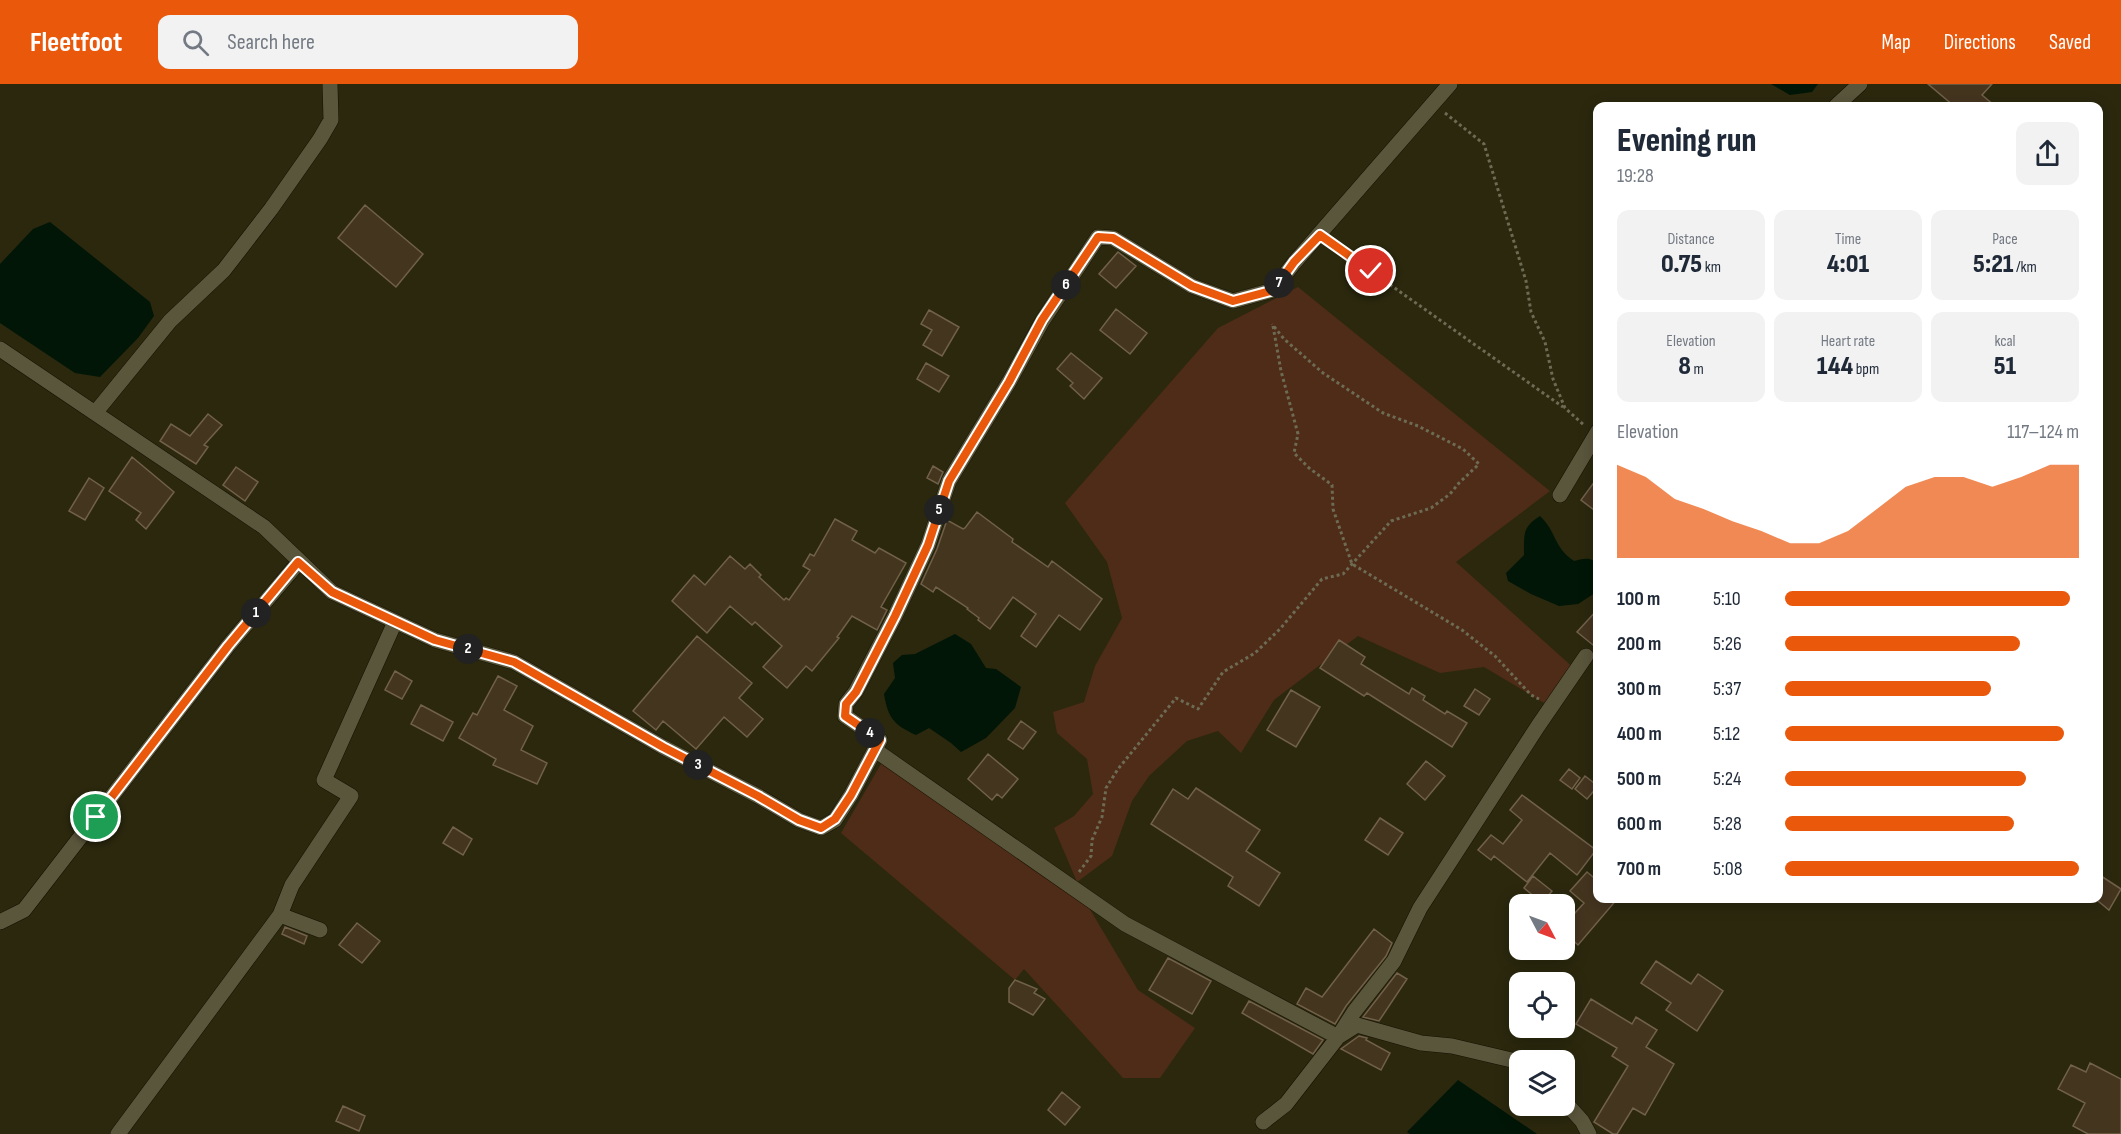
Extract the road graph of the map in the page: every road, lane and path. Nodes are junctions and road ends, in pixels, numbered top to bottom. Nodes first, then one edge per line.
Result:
1 (330, 84) edge
2 (1450, 84) edge
3 (1860, 84) edge
4 (1437, 99) junction
5 (1840, 102) edge
6 (1320, 235) junction
7 (0, 349) edge
8 (1565, 408) junction
9 (95, 413) junction
10 (1593, 431) edge
11 (1593, 438) edge
12 (1560, 495) dead end
13 (298, 562) junction
14 (1352, 564) junction
15 (395, 622) junction
16 (1586, 656) dead end
17 (1551, 706) junction
18 (874, 750) junction
19 (1070, 885) junction
20 (280, 915) junction
21 (0, 922) edge
22 (320, 930) dead end
23 (1338, 1037) junction
24 (1509, 1059) edge
25 (1575, 1113) edge
26 (1263, 1122) dead end
27 (118, 1134) edge
28 (1589, 1134) edge

1 - 9 street
2 - 4 street
3 - 5 street
4 - 6 street
4 - 8 path
6 - 8 path
6 - 18 street
7 - 9 street
8 - 10 path
9 - 13 street
11 - 12 street
13 - 15 street
13 - 21 street
14 - 14 path
14 - 17 path
14 - 19 path
15 - 18 street
15 - 20 street
16 - 17 street
17 - 23 street
18 - 19 street
19 - 23 street
20 - 22 street
20 - 27 street
23 - 24 street
23 - 26 street
25 - 28 street

